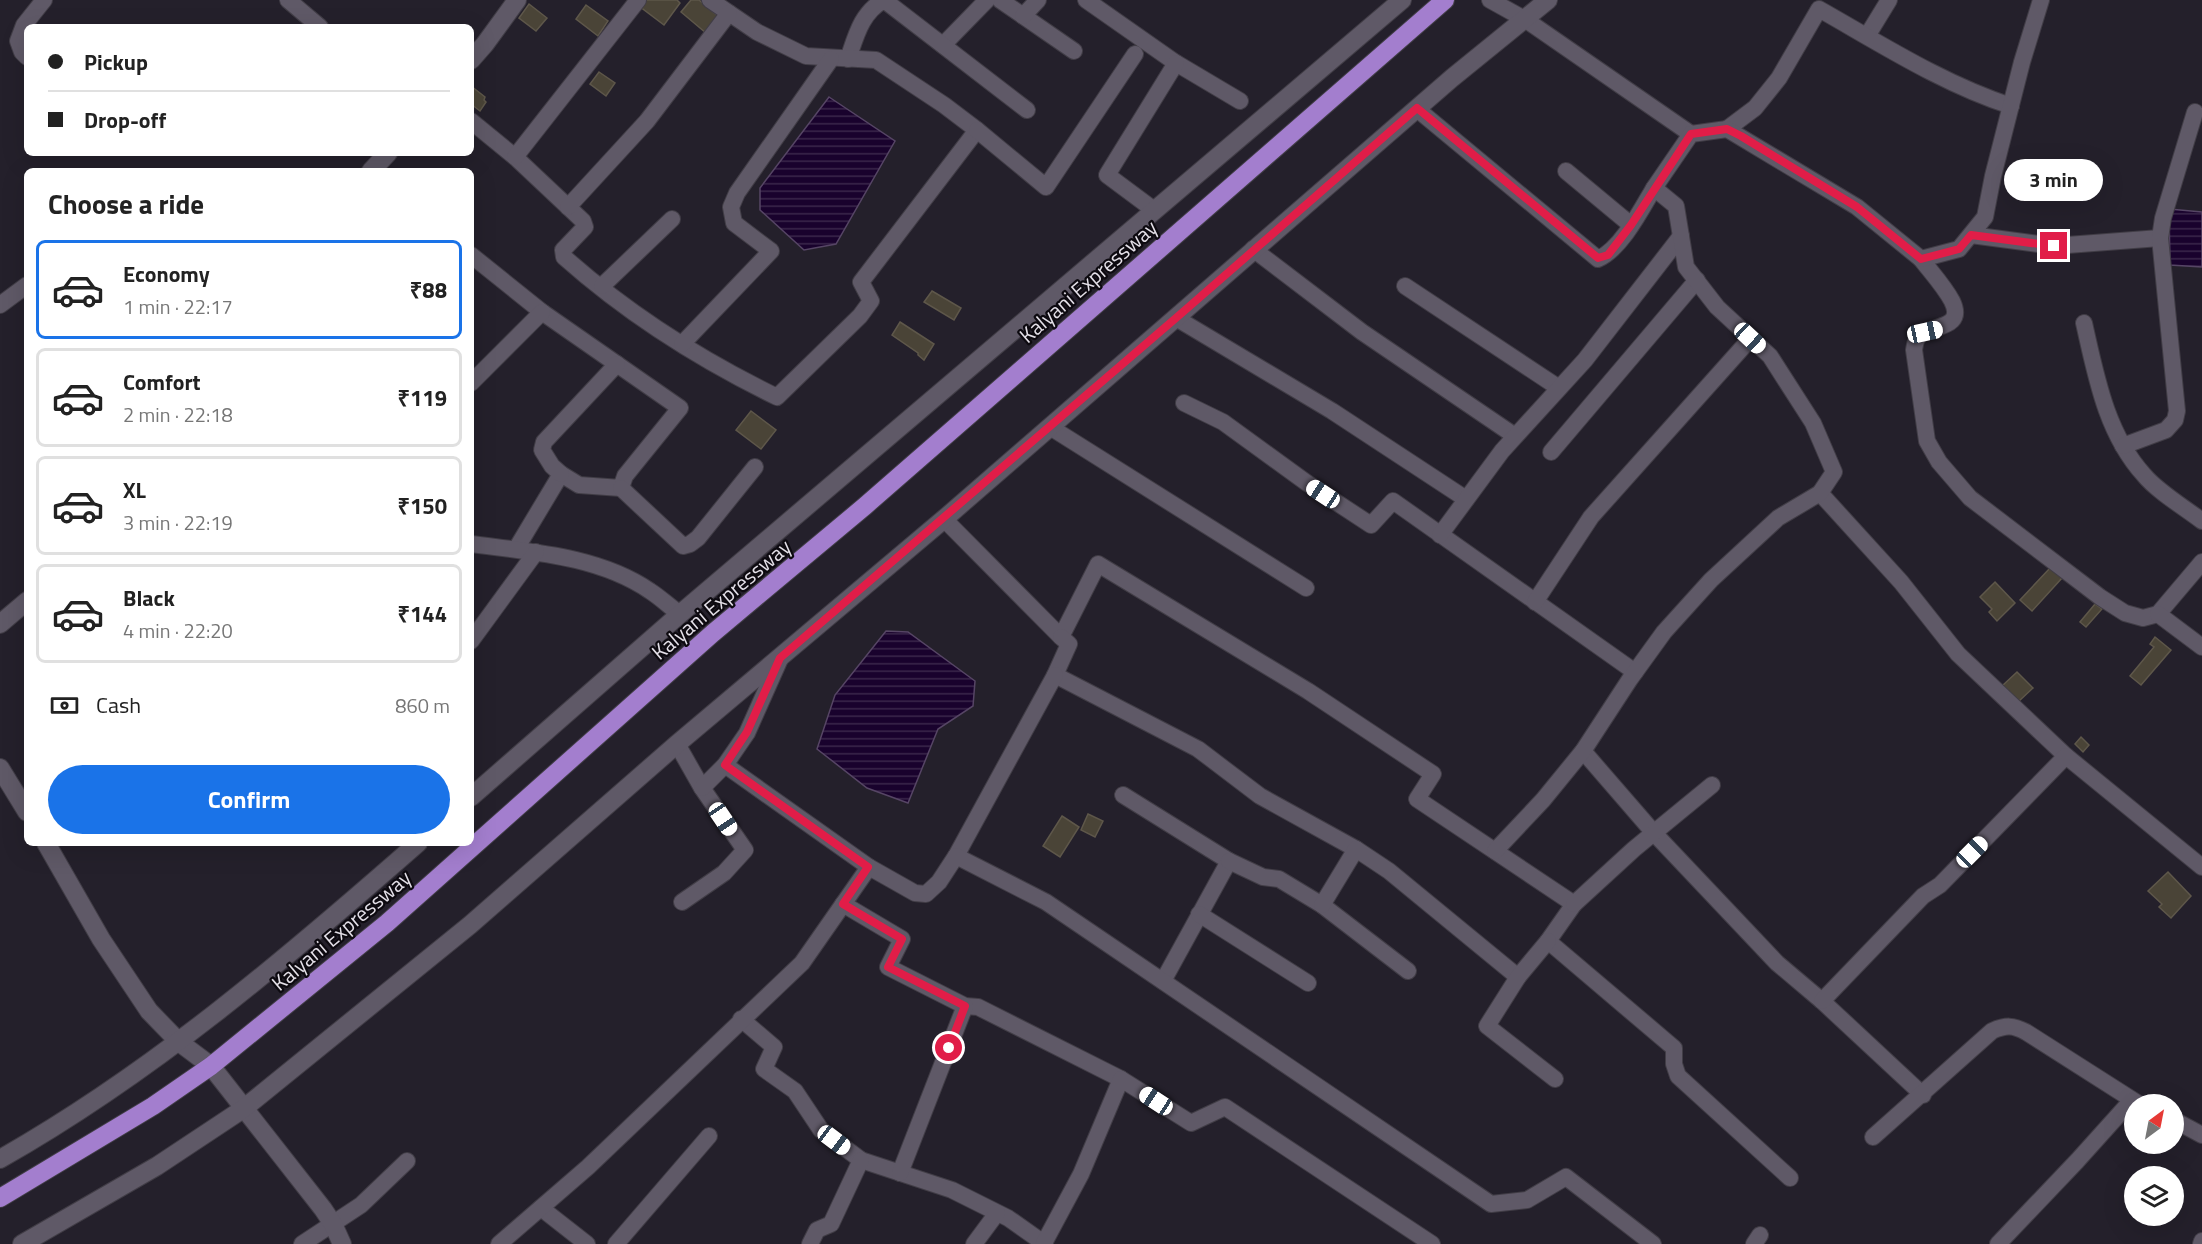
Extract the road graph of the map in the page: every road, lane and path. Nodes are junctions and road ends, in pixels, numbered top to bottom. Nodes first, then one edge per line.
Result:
1 (44, 0) edge
2 (288, 0) edge
3 (517, 0) edge
4 (638, 0) edge
5 (710, 0) edge
6 (987, 0) edge
7 (1000, 0) edge
8 (1038, 0) edge
9 (1086, 0) edge
10 (1402, 0) edge
11 (1445, 0) edge
12 (1490, 0) edge
13 (1548, 0) edge
14 (1889, 0) edge
15 (2041, 0) edge
16 (729, 13) junction
17 (1023, 16) junction
18 (1526, 20) junction
19 (25, 24) edge
20 (316, 24) edge
21 (24, 25) edge
22 (1867, 36) junction
23 (943, 45) junction
24 (1074, 51) dead end
25 (24, 54) edge
26 (1134, 54) dead end
27 (474, 57) edge
28 (831, 58) junction
29 (848, 59) junction
30 (1176, 63) junction
31 (1240, 101) dead end
32 (2011, 106) junction
33 (1417, 108) junction
34 (1027, 110) dead end
35 (2195, 112) dead end
36 (474, 124) edge
37 (1727, 129) junction
38 (977, 130) junction
39 (1691, 134) junction
40 (385, 156) edge
41 (515, 157) junction
42 (375, 168) edge
43 (1566, 171) dead end
44 (1654, 189) junction
45 (568, 207) junction
46 (1154, 210) junction
47 (672, 219) dead end
48 (1631, 225) junction
49 (1971, 235) junction
50 (1681, 236) junction
51 (2160, 238) junction
52 (1253, 249) junction
53 (474, 257) edge
54 (1921, 259) junction
55 (1697, 280) junction
56 (602, 286) junction
57 (1406, 286) dead end
58 (24, 287) edge
59 (0, 305) edge
60 (542, 312) junction
61 (1176, 318) junction
62 (2084, 323) dead end
63 (1750, 338) junction
64 (682, 344) junction
65 (617, 364) junction
66 (474, 380) edge
67 (1559, 388) junction
68 (1184, 403) dead end
69 (1050, 427) junction
70 (1515, 436) junction
71 (2123, 446) junction
72 (1551, 452) dead end
73 (755, 467) dead end
74 (561, 474) junction
75 (621, 488) junction
76 (1820, 493) junction
77 (1466, 499) junction
78 (944, 519) junction
79 (2202, 521) edge
80 (1440, 535) junction
81 (474, 544) edge
82 (516, 549) junction
83 (536, 552) junction
84 (2202, 562) edge
85 (1306, 588) dead end
86 (1535, 602) junction
87 (24, 604) edge
88 (680, 614) junction
89 (2158, 614) junction
90 (0, 624) edge
91 (474, 637) edge
92 (1061, 637) junction
93 (2202, 648) edge
94 (780, 658) junction
95 (1635, 672) junction
96 (1055, 675) junction
97 (677, 744) junction
98 (1583, 751) junction
99 (2067, 756) junction
100 (725, 765) junction
101 (1, 773) edge
102 (1712, 785) dead end
103 (702, 788) junction
104 (474, 794) edge
105 (1123, 795) dead end
106 (24, 808) edge
107 (1654, 833) junction
108 (48, 846) edge
109 (415, 846) edge
110 (474, 846) edge
111 (474, 846) edge
112 (1356, 849) junction
113 (1495, 851) junction
114 (956, 856) junction
115 (1229, 861) junction
116 (868, 867) junction
117 (2202, 867) edge
118 (682, 902) dead end
119 (843, 904) junction
120 (1574, 904) junction
121 (1322, 905) junction
122 (1199, 914) junction
123 (1548, 941) junction
124 (1408, 971) dead end
125 (1518, 977) junction
126 (1163, 981) junction
127 (1308, 983) dead end
128 (1822, 1001) junction
129 (965, 1006) junction
130 (741, 1018) junction
131 (179, 1042) junction
132 (211, 1066) junction
133 (1121, 1079) junction
134 (1555, 1079) dead end
135 (1923, 1095) junction
136 (2124, 1095) edge
137 (243, 1109) junction
138 (2124, 1113) edge
139 (2184, 1126) edge
140 (709, 1136) dead end
141 (2202, 1136) edge
142 (1873, 1137) dead end
143 (0, 1158) edge
144 (861, 1160) junction
145 (407, 1161) dead end
146 (900, 1173) junction
147 (1790, 1178) dead end
148 (0, 1197) edge
149 (541, 1208) junction
150 (997, 1213) junction
151 (333, 1224) junction
152 (1044, 1243) edge
153 (22, 1244) edge
154 (302, 1244) edge
155 (342, 1244) edge
156 (499, 1244) edge
157 (588, 1244) edge
158 (616, 1244) edge
159 (810, 1244) edge
160 (974, 1244) edge
161 (1432, 1244) edge
162 (1653, 1244) edge
163 (1998, 1244) edge

1 - 19 street
2 - 20 street
3 - 27 street
4 - 41 street
5 - 16 street
6 - 23 street
7 - 17 street
8 - 17 street
9 - 30 street
10 - 46 street
11 - 110 highway, Kalyani Expressway
12 - 18 street
13 - 18 street
14 - 22 street
15 - 32 street
16 - 28 street
16 - 45 street
17 - 24 street
18 - 33 street
18 - 39 street
21 - 25 street
22 - 32 street
22 - 37 street
23 - 29 street
23 - 34 street
26 - 38 street
28 - 29 street
28 - 64 street
29 - 38 street
30 - 31 street
30 - 46 street
32 - 49 street
33 - 48 street
33 - 52 street
35 - 51 street
36 - 41 street
37 - 39 street
37 - 54 street
38 - 64 street
39 - 44 street
40 - 42 street
41 - 45 street
43 - 48 street
44 - 48 street
44 - 50 street
45 - 56 street
46 - 88 street
47 - 56 street
49 - 51 street
49 - 54 street
50 - 55 street
50 - 67 street
51 - 71 street
52 - 61 street
52 - 70 street
53 - 60 street
54 - 89 street
55 - 63 street
55 - 72 street
56 - 64 street
57 - 67 street
58 - 59 street
60 - 65 street
60 - 66 street
61 - 69 street
61 - 77 street
62 - 71 street
63 - 76 street
63 - 86 street
65 - 74 street
65 - 75 street
67 - 70 street
68 - 80 street
69 - 78 street
69 - 85 street
70 - 77 street
71 - 79 street
73 - 75 street
74 - 75 street
74 - 82 street
76 - 95 street
76 - 99 street
77 - 80 street
78 - 92 street
78 - 94 street
80 - 86 street
81 - 82 street
82 - 83 street
83 - 88 street
83 - 91 street
84 - 89 street
86 - 95 street
87 - 90 street
88 - 104 street
89 - 93 street
92 - 96 street
92 - 113 street
94 - 97 street
94 - 100 street
95 - 98 street
96 - 112 street
96 - 114 street
97 - 103 street
97 - 137 street
98 - 107 street
98 - 113 street
99 - 117 street
99 - 128 street
100 - 103 street
100 - 116 street
101 - 106 street
102 - 107 street
103 - 118 street
105 - 115 street
107 - 120 street
107 - 128 street
108 - 131 street
109 - 131 street
111 - 132 highway, Kalyani Expressway
112 - 121 street
112 - 125 street
113 - 120 street
114 - 116 street
114 - 126 street
115 - 121 street
115 - 122 street
116 - 119 street
119 - 129 street
119 - 130 street
120 - 123 street
121 - 124 street
122 - 126 street
122 - 127 street
123 - 125 street
123 - 147 street
125 - 134 street
126 - 162 street
128 - 135 street
129 - 133 street
129 - 146 street
130 - 144 street
130 - 149 street
131 - 132 street
131 - 143 street
132 - 137 street
132 - 148 highway, Kalyani Expressway
133 - 152 street
133 - 161 street
135 - 136 street
135 - 142 street
137 - 151 street
137 - 153 street
138 - 163 street
139 - 141 street
140 - 158 street
144 - 146 street
144 - 159 street
145 - 151 street
146 - 150 street
149 - 156 street
149 - 157 street
150 - 152 street
150 - 160 street
151 - 154 street
151 - 155 street

